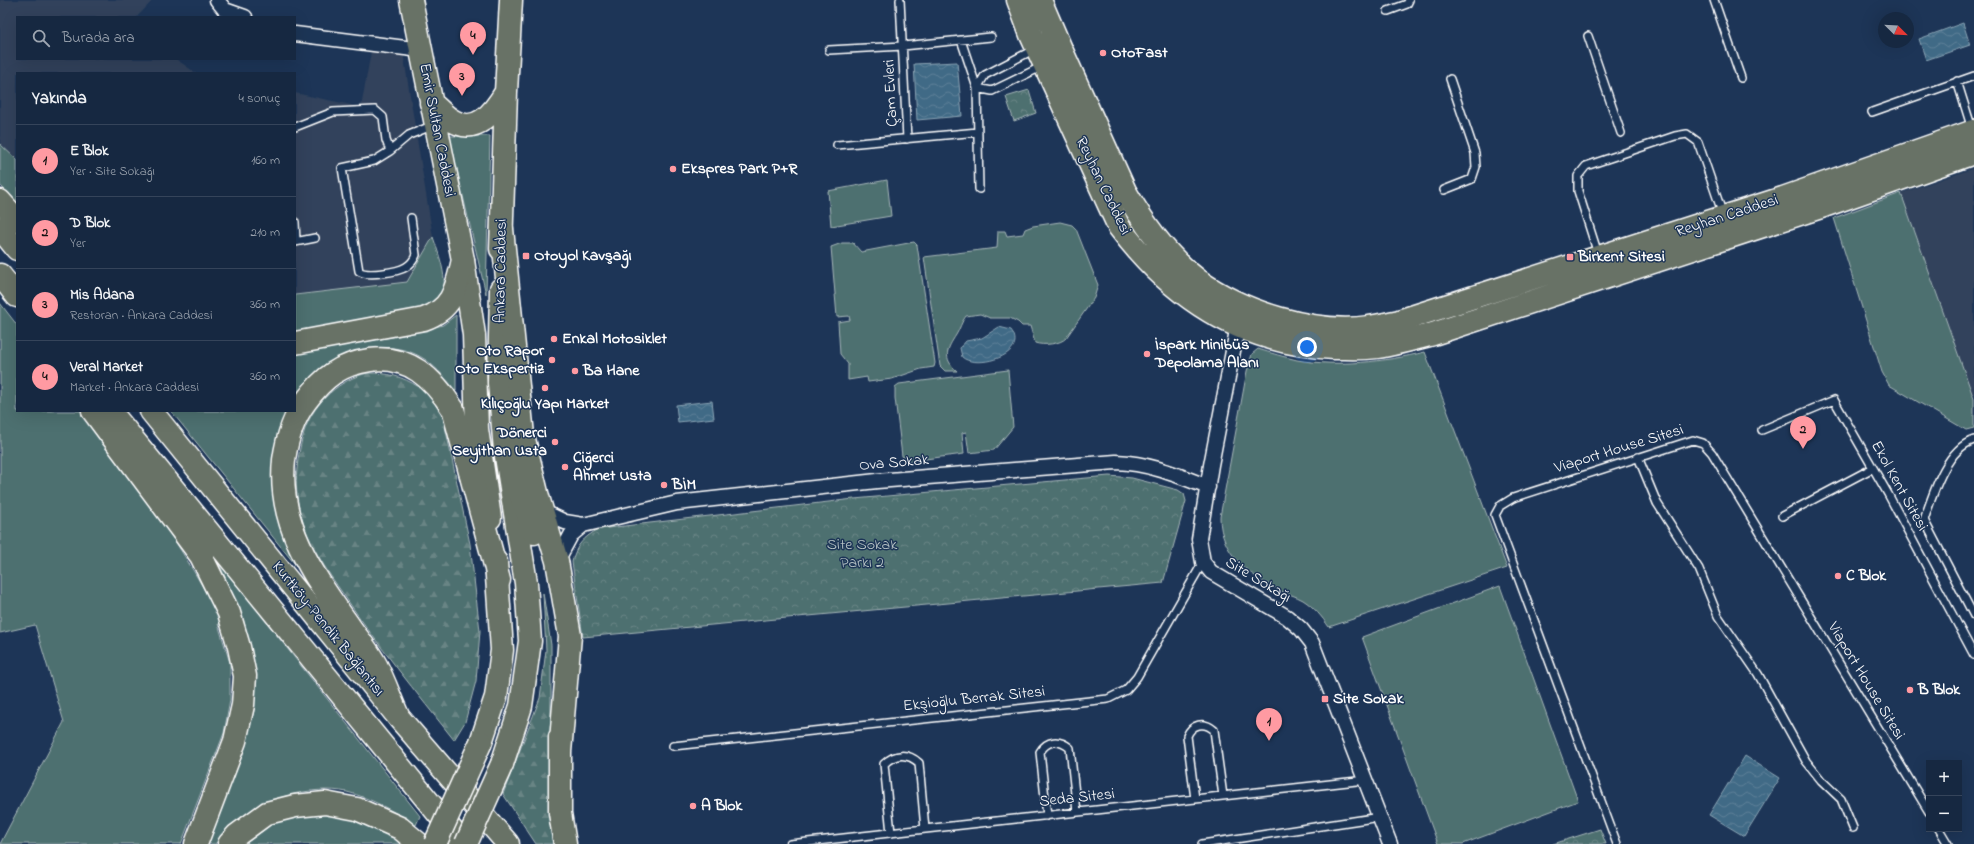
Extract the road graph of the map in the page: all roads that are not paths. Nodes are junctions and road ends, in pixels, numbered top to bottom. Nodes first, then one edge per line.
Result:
1 (217, 0) edge
2 (411, 0) edge
3 (511, 0) edge
4 (900, 0) edge
5 (1018, 0) edge
6 (1040, 0) edge
7 (1409, 0) edge
8 (1714, 0) edge
9 (1388, 11) dead end
10 (242, 16) edge
11 (296, 34) edge
12 (1588, 36) dead end
13 (991, 37) dead end
14 (961, 40) junction
15 (903, 46) junction
16 (421, 50) junction
17 (829, 50) dead end
18 (1046, 55) junction
19 (1974, 76) edge
20 (1450, 78) dead end
21 (1741, 78) dead end
22 (1957, 81) junction
23 (977, 88) junction
24 (506, 92) junction
25 (431, 103) junction
26 (1872, 112) dead end
27 (436, 125) junction
28 (296, 127) edge
29 (1974, 131) edge
30 (978, 132) junction
31 (1621, 133) dead end
32 (907, 138) junction
33 (837, 145) dead end
34 (390, 151) junction
35 (1974, 154) edge
36 (979, 189) dead end
37 (1444, 190) dead end
38 (0, 201) edge
39 (1723, 217) junction
40 (411, 218) dead end
41 (16, 219) edge
42 (0, 228) edge
43 (502, 229) junction
44 (315, 238) dead end
45 (296, 241) edge
46 (16, 248) edge
47 (1599, 257) junction
48 (463, 260) junction
49 (0, 276) edge
50 (16, 295) edge
51 (1478, 295) junction
52 (1243, 304) junction
53 (1485, 317) junction
54 (1238, 327) junction
55 (296, 343) edge
56 (94, 412) edge
57 (111, 412) edge
58 (152, 412) edge
59 (1762, 430) dead end
60 (1974, 440) edge
61 (505, 450) junction
62 (1638, 458) junction
63 (1873, 468) junction
64 (1208, 487) junction
65 (542, 511) junction
66 (1782, 516) dead end
67 (583, 525) junction
68 (557, 561) junction
69 (1203, 562) junction
70 (499, 580) junction
71 (1974, 616) edge
72 (1974, 655) edge
73 (399, 718) junction
74 (673, 746) dead end
75 (560, 752) junction
76 (1366, 780) junction
77 (1223, 796) junction
78 (1194, 799) junction
79 (1926, 807) edge
80 (1077, 812) junction
81 (1047, 816) junction
82 (1380, 817) junction
83 (1853, 828) dead end
84 (925, 829) junction
85 (1941, 832) edge
86 (891, 833) junction
87 (196, 844) edge
88 (229, 844) edge
89 (419, 844) edge
90 (435, 844) edge
91 (465, 844) edge
92 (508, 844) edge
93 (564, 844) edge
94 (790, 844) edge
95 (1202, 844) edge
96 (1390, 844) edge
97 (1617, 844) edge
98 (1948, 844) edge

1 - 10 street
2 - 16 main road, Emir Sultan Caddesi
3 - 24 main road, Ankara Caddesi
4 - 15 lane, Çam Evleri
5 - 18 main road, Reyhan Caddesi
6 - 18 main road, Reyhan Caddesi
7 - 9 lane
8 - 21 lane
11 - 16 street
12 - 31 lane
13 - 14 lane, Çam Evleri
14 - 15 lane, Çam Evleri
14 - 23 lane
15 - 17 lane, Çam Evleri
15 - 32 lane, Çam Evleri
16 - 25 main road, Emir Sultan Caddesi
18 - 23 lane
18 - 23 lane
18 - 52 main road, Reyhan Caddesi
18 - 54 main road, Reyhan Caddesi
19 - 22 lane
20 - 37 lane
22 - 26 lane
22 - 29 lane
23 - 30 lane
24 - 25 main road, Ankara Caddesi
24 - 43 main road, Ankara Caddesi
25 - 27 main road, Emir Sultan Caddesi
27 - 34 lane
27 - 48 main road, Emir Sultan Caddesi
28 - 34 lane
29 - 39 main road, Reyhan Caddesi
30 - 32 lane, Çam Evleri
30 - 36 lane
32 - 33 lane, Çam Evleri
34 - 40 lane
35 - 53 main road, Reyhan Caddesi
38 - 41 main road
39 - 47 main road, Reyhan Caddesi
39 - 47 lane
42 - 46 main road
43 - 61 main road, Ankara Caddesi
43 - 65 main road
44 - 45 lane
47 - 51 main road, Reyhan Caddesi
48 - 55 main road
48 - 70 main road, Emir Sultan Caddesi
49 - 50 main road
51 - 52 main road, Reyhan Caddesi
51 - 53 main road
52 - 54 street, Site Sokağı
53 - 54 main road, Reyhan Caddesi
54 - 64 street, Site Sokağı
56 - 87 main road
57 - 91 main road, Kurtköy-Pendik Bağlantısı
58 - 73 main road, Kurtköy-Pendik Bağlantısı
59 - 63 lane, Ekol Kent Sitesi
60 - 71 lane
61 - 75 main road
61 - 91 main road, bridge
62 - 79 lane, Viaport House Sitesi
62 - 83 lane
62 - 97 lane, Viaport House Sitesi
63 - 66 lane
63 - 72 lane, Ekol Kent Sitesi
64 - 67 street, Ova Sokak
64 - 69 street, Site Sokağı
65 - 67 street, Ova Sokak
65 - 68 main road
67 - 68 street
68 - 75 main road
69 - 74 lane, Ekşioğlu Berrak Sitesi
69 - 76 street, Site Sokağı
70 - 73 main road
70 - 90 main road, bridge
73 - 92 main road, Kurtköy-Pendik Bağlantısı
75 - 93 main road
76 - 77 lane, Seda Sitesi
76 - 82 street, Site Sokağı
77 - 78 lane, Seda Sitesi
77 - 78 lane
78 - 80 lane, Seda Sitesi
80 - 81 lane, Seda Sitesi
80 - 81 lane
81 - 84 lane, Seda Sitesi
82 - 95 lane
82 - 96 street, Site Sokağı
84 - 86 lane, Seda Sitesi
84 - 86 lane
85 - 98 lane
86 - 94 lane, Seda Sitesi
88 - 89 main road

